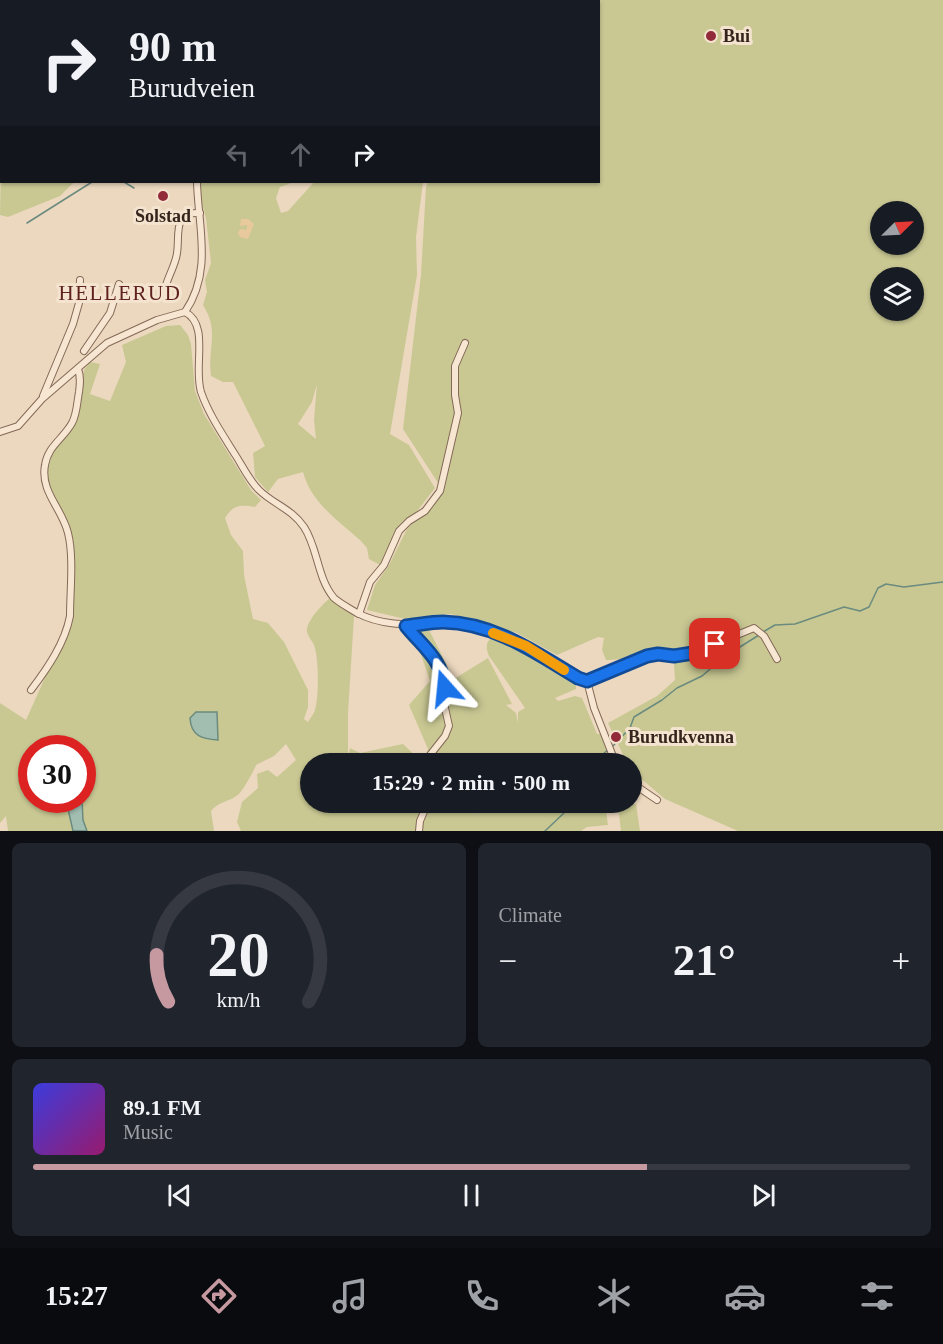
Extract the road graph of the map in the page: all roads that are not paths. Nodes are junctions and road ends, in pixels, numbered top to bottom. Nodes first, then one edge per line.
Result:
1 (197, 183) edge
2 (200, 213) junction
3 (80, 280) dead end
4 (119, 284) dead end
5 (165, 285) dead end
6 (186, 312) junction
7 (465, 343) dead end
8 (84, 351) dead end
9 (78, 369) junction
10 (42, 399) junction
11 (0, 432) edge
12 (359, 614) junction
13 (406, 626) junction
14 (777, 659) dead end
15 (587, 681) junction
16 (31, 690) dead end
17 (432, 753) edge
18 (612, 753) edge
19 (642, 790) edge
20 (657, 800) dead end
21 (423, 813) edge
22 (419, 831) edge

1 - 2 street
2 - 5 street
2 - 6 street
3 - 10 street
4 - 8 street
6 - 9 street
6 - 12 street
7 - 12 street
9 - 10 street
9 - 16 street
10 - 11 street
12 - 13 street
13 - 15 street
13 - 17 street
14 - 15 street
15 - 18 street
19 - 20 street
21 - 22 street

